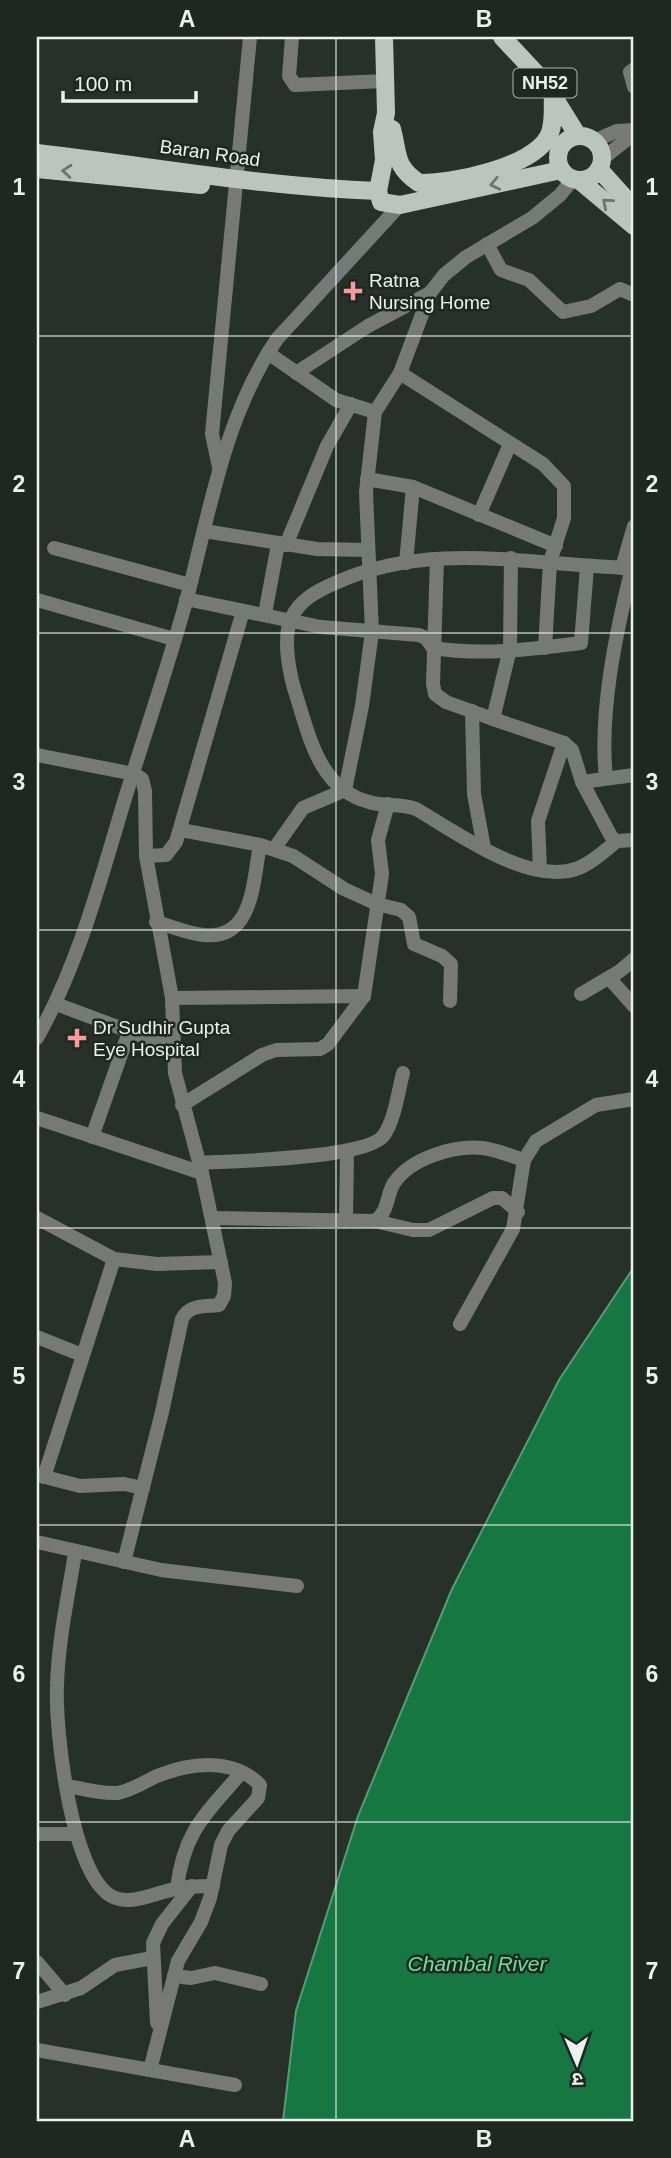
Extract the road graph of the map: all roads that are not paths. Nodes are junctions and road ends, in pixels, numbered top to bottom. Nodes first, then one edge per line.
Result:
1 (250, 37) edge
2 (292, 37) edge
3 (384, 37) edge
4 (502, 37) edge
5 (634, 69) edge
6 (385, 81) junction
7 (634, 88) edge
8 (552, 95) junction
9 (386, 113) junction
10 (634, 132) edge
11 (586, 138) junction
12 (37, 153) edge
13 (601, 164) junction
14 (37, 169) edge
15 (571, 176) junction
16 (236, 184) junction
17 (379, 197) junction
18 (400, 205) junction
19 (634, 208) edge
20 (634, 226) edge
21 (376, 230) junction
22 (487, 244) junction
23 (430, 293) junction
24 (634, 295) edge
25 (268, 353) junction
26 (296, 373) junction
27 (400, 373) junction
28 (351, 404) junction
29 (375, 412) junction
30 (510, 444) junction
31 (219, 467) junction
32 (368, 479) junction
33 (413, 487) junction
34 (479, 515) junction
35 (634, 526) edge
36 (204, 531) junction
37 (282, 545) junction
38 (556, 545) junction
39 (54, 548) dead end
40 (368, 550) junction
41 (511, 558) junction
42 (437, 559) junction
43 (550, 562) junction
44 (406, 563) junction
45 (587, 567) junction
46 (370, 568) junction
47 (630, 568) edge
48 (188, 592) junction
49 (37, 600) edge
50 (243, 611) junction
51 (265, 614) junction
52 (290, 620) junction
53 (372, 632) junction
54 (174, 639) junction
55 (433, 648) junction
56 (545, 648) junction
57 (510, 649) junction
58 (471, 711) junction
59 (493, 719) junction
60 (564, 743) junction
61 (37, 755) edge
62 (134, 774) junction
63 (634, 775) edge
64 (606, 778) junction
65 (582, 782) junction
66 (345, 790) junction
67 (388, 804) junction
68 (181, 830) junction
69 (634, 840) edge
70 (617, 841) junction
71 (267, 847) junction
72 (484, 848) junction
73 (146, 856) junction
74 (540, 870) junction
75 (377, 904) junction
76 (156, 922) junction
77 (634, 959) edge
78 (609, 978) junction
79 (581, 994) dead end
80 (364, 996) junction
81 (172, 998) junction
82 (450, 1001) dead end
83 (56, 1004) junction
84 (634, 1006) edge
85 (129, 1032) junction
86 (37, 1038) edge
87 (174, 1048) junction
88 (403, 1073) dead end
89 (634, 1099) edge
90 (182, 1105) junction
91 (37, 1118) edge
92 (92, 1137) junction
93 (347, 1151) junction
94 (524, 1160) junction
95 (201, 1168) junction
96 (518, 1212) junction
97 (212, 1218) junction
98 (37, 1219) edge
99 (346, 1221) junction
100 (375, 1221) junction
101 (114, 1259) junction
102 (221, 1262) junction
103 (460, 1324) dead end
104 (37, 1337) edge
105 (82, 1355) junction
106 (40, 1476) edge
107 (143, 1488) junction
108 (37, 1542) edge
109 (75, 1553) junction
110 (124, 1562) junction
111 (297, 1586) dead end
112 (241, 1773) junction
113 (68, 1786) junction
114 (37, 1834) edge
115 (76, 1835) junction
116 (213, 1886) junction
117 (184, 1887) junction
118 (152, 1958) junction
119 (37, 1962) edge
120 (174, 1976) junction
121 (261, 1984) dead end
122 (65, 1995) junction
123 (37, 2003) edge
124 (159, 2036) junction
125 (41, 2049) edge
126 (150, 2070) junction
127 (235, 2085) dead end

1 - 16 street
2 - 6 street
3 - 6 main road
4 - 8 main road, NH52
5 - 7 street
6 - 9 main road
8 - 9 main road
8 - 11 main road, NH52
9 - 17 main road
10 - 11 street
10 - 13 street
11 - 13 main road
11 - 15 main road
12 - 16 main road, Baran Road
13 - 15 main road
13 - 19 main road
16 -> 14 main road, Baran Road
15 -> 18 main road, Baran Road
20 -> 15 main road
15 - 22 street
16 - 17 main road, Baran Road
16 - 31 street
17 - 18 main road, Baran Road
17 - 21 street
18 - 21 street
21 - 25 street
22 - 23 street
22 - 24 street
23 - 26 street
23 - 27 street
25 - 26 street
25 - 31 street
26 - 28 street
27 - 29 street
27 - 30 street
28 - 29 street
28 - 37 street
29 - 32 street
30 - 34 street
30 - 38 street
31 - 36 street
32 - 33 street
32 - 40 street
33 - 34 street
33 - 44 street
34 - 38 street
35 - 47 street
36 - 37 street
36 - 48 street
37 - 40 street
37 - 51 street
38 - 43 street
39 - 48 street
40 - 46 street
41 - 42 street
41 - 43 street
41 - 57 street
42 - 44 street
42 - 55 street
43 - 45 street
43 - 56 street
44 - 46 street
45 - 47 street
45 - 56 street
46 - 52 street
46 - 53 street
47 - 64 street
48 - 50 street
48 - 54 street
49 - 54 street
50 - 51 street
50 - 68 street
51 - 52 street
52 - 53 street
52 - 66 street
53 - 55 street
53 - 66 street
54 - 62 street
55 - 57 street
55 - 58 street
56 - 57 street
57 - 59 street
58 - 59 street
58 - 72 street
59 - 60 street
60 - 65 street
60 - 74 street
61 - 62 street
62 - 73 street
62 - 83 street
63 - 64 street
64 - 65 street
65 - 70 street
66 - 67 street
66 - 71 street
67 - 72 street
67 - 75 street
68 - 71 street
68 - 73 street
69 - 70 street
70 - 74 street
71 - 75 street
71 - 76 street
72 - 74 street
73 - 76 street
75 - 80 street
75 - 82 street
76 - 81 street
77 - 78 street
78 - 79 street
78 - 84 street
80 - 81 street
80 - 90 street
81 - 87 street
83 - 85 street
83 - 86 street
85 - 87 street
85 - 92 street
87 - 90 street
88 - 93 street
89 - 94 street
90 - 95 street
91 - 92 street
92 - 95 street
93 - 95 street
93 - 99 street
94 - 96 street
94 - 100 street
95 - 97 street
96 - 100 street
96 - 103 street
97 - 99 street
97 - 102 street
98 - 101 street
99 - 100 street
101 - 102 street
101 - 105 street
102 - 107 street
104 - 105 street
105 - 106 street
106 - 107 street
107 - 110 street
108 - 109 street
109 - 110 street
109 - 113 street
110 - 111 street
112 - 113 street
112 - 116 street
112 - 117 street
113 - 115 street
114 - 115 street
115 - 117 street
116 - 117 street
116 - 120 street
117 - 118 street
118 - 122 street
118 - 124 street
119 - 122 street
120 - 121 street
120 - 124 street
122 - 123 street
124 - 126 street
125 - 126 street
126 - 127 street

